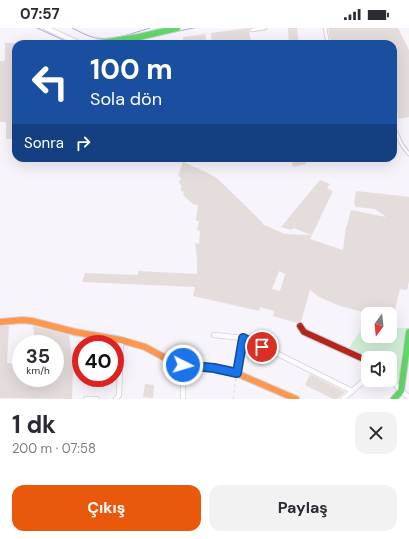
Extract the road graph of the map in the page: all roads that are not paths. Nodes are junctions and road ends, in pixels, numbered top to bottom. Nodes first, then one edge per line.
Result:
1 (46, 28) edge
2 (177, 28) edge
3 (265, 28) edge
4 (325, 28) edge
5 (252, 30) dead end
6 (72, 40) edge
7 (120, 40) edge
8 (327, 40) edge
9 (397, 134) edge
10 (409, 154) edge
11 (0, 322) edge
12 (300, 326) dead end
13 (409, 332) edge
14 (214, 334) dead end
15 (92, 335) edge
16 (243, 338) junction
17 (124, 341) edge
18 (361, 357) edge
19 (183, 365) junction
20 (237, 373) junction
21 (361, 383) edge
22 (397, 386) edge
23 (119, 387) edge
24 (352, 391) junction
25 (401, 391) junction
26 (409, 397) edge
27 (86, 399) edge
28 (97, 399) edge
29 (116, 399) edge
30 (183, 399) edge
31 (296, 399) edge
32 (343, 399) edge
33 (394, 399) edge

1 - 6 street
2 - 7 street
3 - 5 lane
4 - 8 lane
9 - 10 lane
11 - 15 street
12 - 18 street
13 - 25 street
14 - 16 street
16 - 20 street
16 - 24 street
17 - 19 street
19 - 20 street
19 - 30 street
20 - 31 street
21 - 24 street
22 - 25 street
23 - 29 street
24 - 32 street
25 - 26 street
25 - 33 street
27 - 28 street

